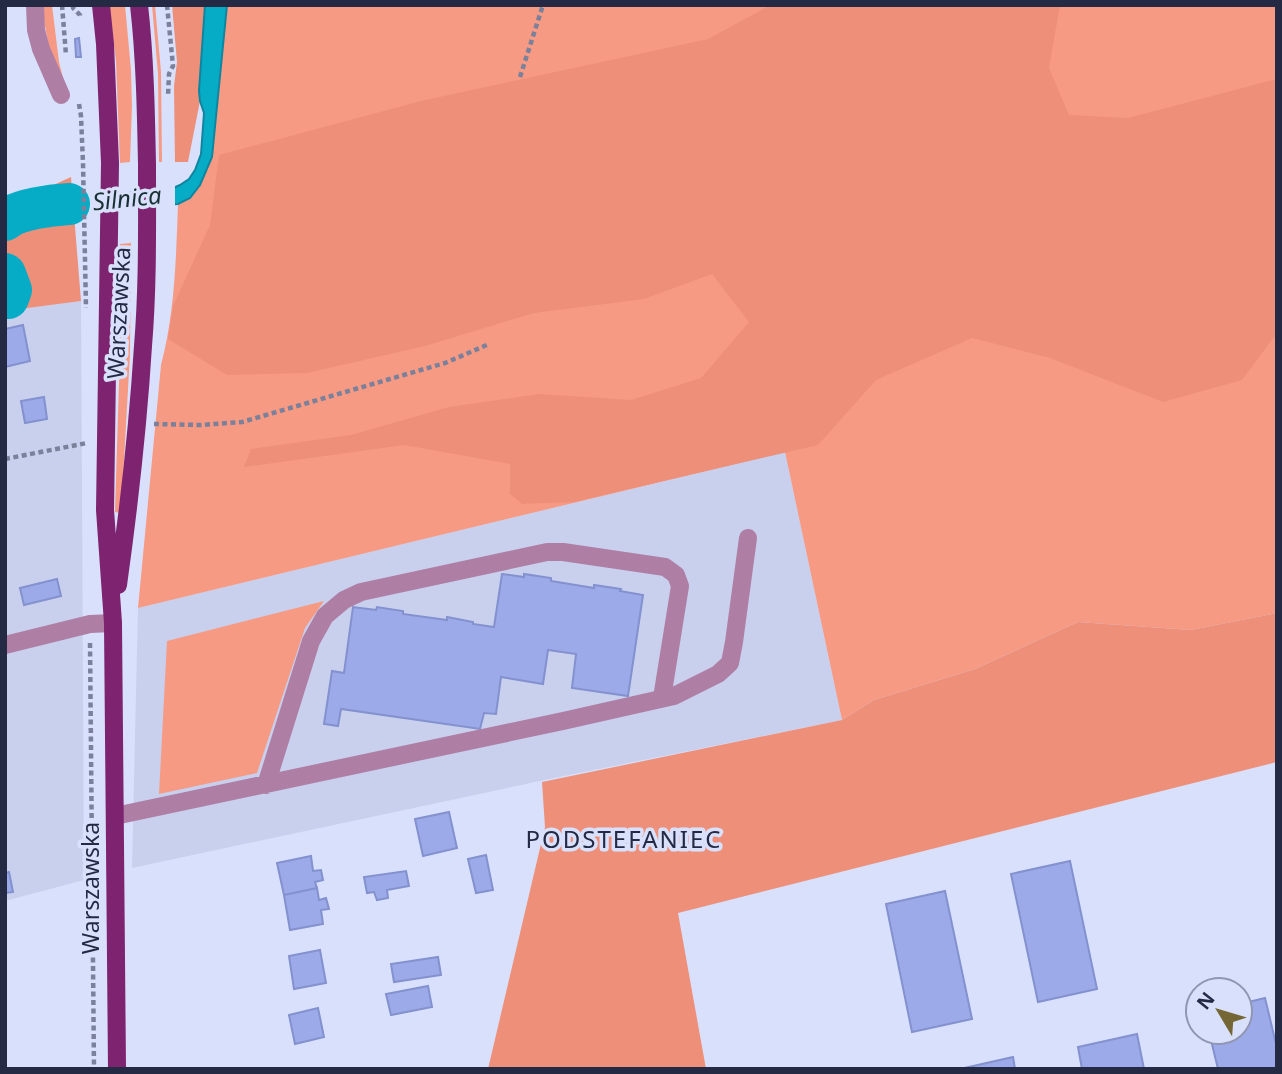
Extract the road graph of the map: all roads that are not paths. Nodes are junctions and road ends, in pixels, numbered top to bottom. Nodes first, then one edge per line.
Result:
1 (35, 5) edge
2 (102, 5) edge
3 (139, 5) edge
4 (61, 95) dead end
5 (748, 538) dead end
6 (113, 623) junction
7 (5, 645) edge
8 (662, 698) junction
9 (267, 785) junction
10 (115, 816) junction
11 (117, 1069) edge

1 - 4 lane
2 - 6 main road, Warszawska
3 - 6 main road, Warszawska
5 - 8 lane
6 - 7 lane
6 - 10 main road, Warszawska
8 - 9 lane
8 - 9 lane
9 - 10 lane
10 - 11 main road, Warszawska

